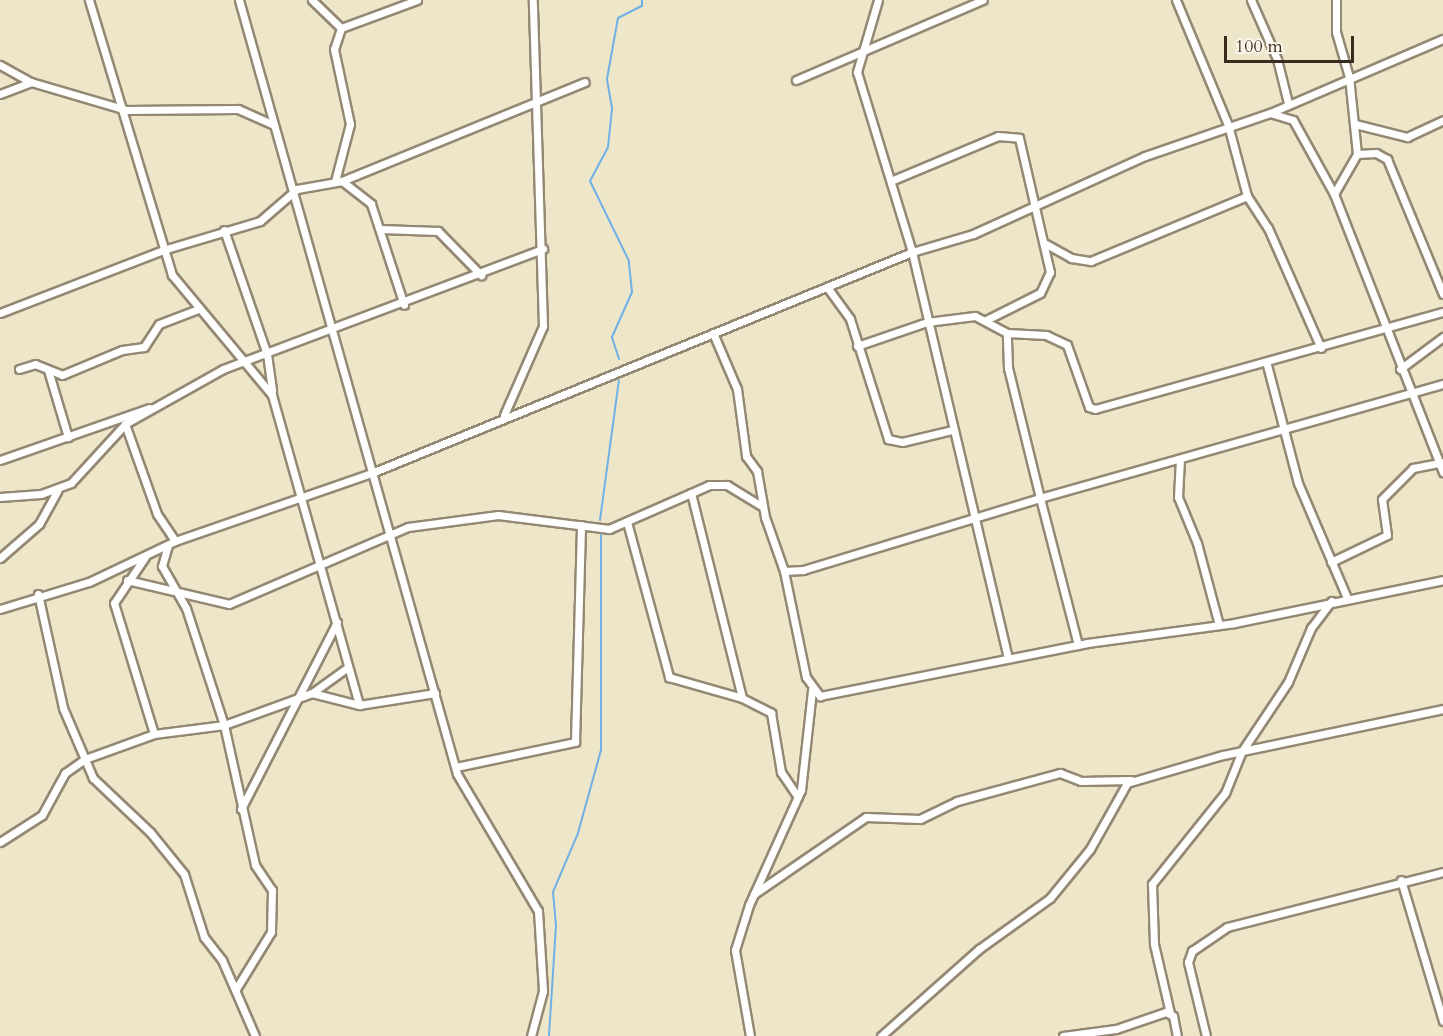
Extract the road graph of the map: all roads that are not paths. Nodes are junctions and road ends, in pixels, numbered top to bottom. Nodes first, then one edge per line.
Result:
1 (89, 0) edge
2 (239, 0) edge
3 (312, 0) edge
4 (417, 0) edge
5 (533, 0) edge
6 (878, 0) edge
7 (983, 0) edge
8 (1176, 0) edge
9 (1251, 0) edge
10 (1336, 0) edge
11 (341, 28) junction
12 (1443, 39) edge
13 (864, 49) junction
14 (0, 65) edge
15 (1349, 77) junction
16 (796, 80) dead end
17 (31, 82) junction
18 (585, 82) dead end
19 (0, 94) edge
20 (538, 101) junction
21 (1288, 102) junction
22 (126, 110) junction
23 (1270, 113) junction
24 (1443, 120) edge
25 (1355, 123) junction
26 (274, 124) junction
27 (1228, 125) junction
28 (1357, 154) junction
29 (892, 180) junction
30 (338, 181) junction
31 (293, 191) junction
32 (1334, 194) junction
33 (1247, 196) junction
34 (1034, 209) junction
35 (380, 229) junction
36 (224, 230) junction
37 (1046, 244) junction
38 (543, 249) junction
39 (163, 250) junction
40 (912, 252) junction
41 (481, 274) junction
42 (826, 287) junction
43 (1443, 294) edge
44 (404, 305) junction
45 (198, 309) junction
46 (1443, 312) edge
47 (0, 313) edge
48 (986, 320) junction
49 (927, 322) junction
50 (1384, 329) junction
51 (333, 332) junction
52 (713, 333) junction
53 (1007, 333) junction
54 (1443, 338) edge
55 (857, 346) junction
56 (1322, 348) junction
57 (267, 354) junction
58 (242, 363) junction
59 (1267, 365) junction
60 (19, 369) dead end
61 (1400, 369) junction
62 (48, 370) junction
63 (1443, 384) edge
64 (1408, 393) junction
65 (272, 395) junction
66 (157, 406) junction
67 (504, 415) junction
68 (125, 424) junction
69 (952, 430) junction
70 (1282, 430) junction
71 (68, 437) junction
72 (1180, 459) junction
73 (0, 460) edge
74 (1440, 463) edge
75 (374, 472) junction
76 (1443, 472) edge
77 (57, 491) junction
78 (691, 493) junction
79 (0, 497) edge
80 (303, 498) junction
81 (1040, 498) junction
82 (763, 507) junction
83 (978, 519) junction
84 (627, 522) junction
85 (581, 525) junction
86 (390, 533) junction
87 (175, 541) junction
88 (168, 545) junction
89 (146, 555) junction
90 (0, 558) edge
91 (321, 561) junction
92 (1330, 562) junction
93 (784, 571) junction
94 (128, 580) junction
95 (1443, 580) edge
96 (177, 592) junction
97 (38, 594) junction
98 (1347, 598) junction
99 (1331, 601) junction
100 (0, 609) edge
101 (337, 622) junction
102 (1219, 625) junction
103 (1078, 645) junction
104 (1008, 658) junction
105 (348, 667) junction
106 (812, 690) junction
107 (312, 693) junction
108 (435, 693) junction
109 (742, 698) junction
110 (295, 699) junction
111 (359, 705) junction
112 (1443, 709) edge
113 (224, 725) junction
114 (154, 734) junction
115 (1242, 751) junction
116 (85, 759) junction
117 (456, 767) junction
118 (1134, 779) junction
119 (798, 797) junction
120 (242, 809) junction
121 (0, 842) edge
122 (1443, 872) edge
123 (1401, 880) junction
124 (754, 894) junction
125 (236, 989) junction
126 (1170, 1013) junction
127 (1443, 1021) edge
128 (1116, 1032) edge
129 (255, 1036) edge
130 (531, 1036) edge
131 (750, 1036) edge
132 (881, 1036) edge
133 (1063, 1036) edge
134 (1178, 1036) edge
135 (1206, 1036) edge

1 - 22 street
2 - 26 street
3 - 11 street
4 - 11 street
5 - 20 street
6 - 13 street
7 - 13 street
8 - 27 street
9 - 21 street
10 - 15 street
11 - 30 street
12 - 15 street
13 - 16 street
13 - 29 street
14 - 17 street
15 - 21 street
15 - 25 street
17 - 19 street
17 - 22 street
18 - 20 street
20 - 30 street
20 - 38 street
21 - 23 street
22 - 26 street
22 - 39 street
23 - 27 street
23 - 32 street
24 - 25 street
25 - 28 street
26 - 31 street
27 - 33 street
27 - 34 street
28 - 32 street
28 - 43 street
29 - 34 street
29 - 40 street
30 - 31 street
30 - 35 street
31 - 36 street
31 - 51 street
32 - 50 street
33 - 37 street
33 - 56 street
34 - 37 street
34 - 40 street
35 - 41 street
35 - 44 street
36 - 39 street
36 - 57 street
37 - 48 street
38 - 41 street
38 - 67 street
39 - 45 street
39 - 47 street
40 - 42 street
40 - 49 street
41 - 44 street
42 - 52 street
42 - 55 street
44 - 51 street
45 - 58 street
45 - 62 street
46 - 50 street
48 - 49 street
48 - 53 street
49 - 55 street
49 - 69 street
50 - 56 street
50 - 61 street
51 - 57 street
51 - 75 street
52 - 67 street
52 - 82 street
53 - 59 street
53 - 81 street
54 - 61 street
55 - 69 street
56 - 59 street
57 - 58 street
57 - 65 street
58 - 65 street
58 - 66 street
59 - 70 street
60 - 62 street
61 - 64 street
62 - 71 street
63 - 64 street
64 - 70 street
64 - 74 street
65 - 80 street
66 - 68 street
66 - 71 street
67 - 75 street
68 - 77 street
68 - 87 street
69 - 83 street
70 - 72 street
70 - 92 street
71 - 73 street
72 - 81 street
72 - 102 street
74 - 76 street
74 - 92 street
75 - 80 street
75 - 86 street
77 - 79 street
77 - 90 street
78 - 82 street
78 - 84 street
78 - 109 street
80 - 87 street
80 - 91 street
81 - 83 street
81 - 103 street
82 - 93 street
83 - 93 street
83 - 104 street
84 - 85 street
84 - 109 street
85 - 86 street
85 - 117 street
86 - 91 street
86 - 108 street
87 - 88 street
88 - 89 street
88 - 96 street
89 - 94 street
89 - 97 street
91 - 96 street
91 - 101 street
92 - 98 street
93 - 106 street
94 - 96 street
94 - 114 street
95 - 98 street
96 - 113 street
97 - 100 street
97 - 116 street
98 - 99 street
99 - 102 street
99 - 115 street
101 - 105 street
101 - 110 street
102 - 103 street
103 - 104 street
104 - 106 street
105 - 107 street
105 - 111 street
106 - 119 street
107 - 110 street
107 - 111 street
108 - 111 street
108 - 117 street
109 - 119 street
110 - 113 street
110 - 120 street
112 - 115 street
113 - 114 street
113 - 120 street
114 - 116 street
115 - 118 street
115 - 126 street
116 - 121 street
116 - 125 street
117 - 130 street
118 - 124 street
118 - 132 street
119 - 124 street
120 - 125 street
122 - 123 street
123 - 127 street
123 - 135 street
124 - 131 street
125 - 129 street
126 - 128 street
126 - 134 street
128 - 133 street

